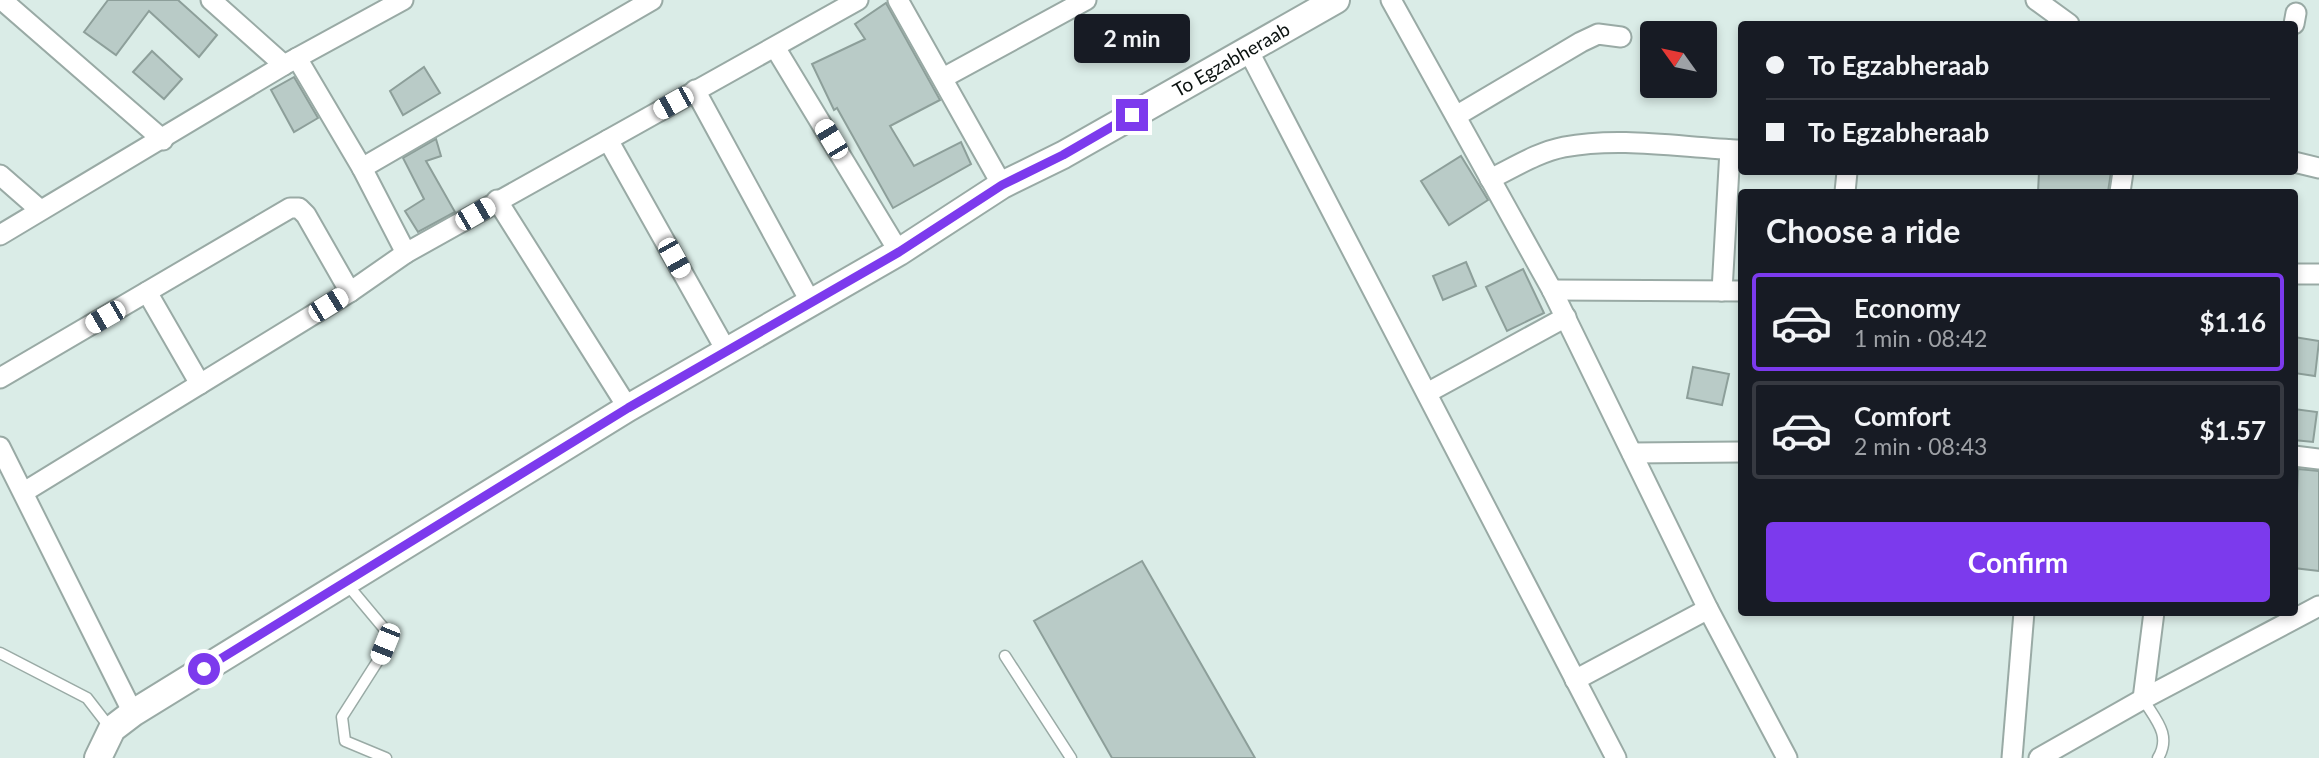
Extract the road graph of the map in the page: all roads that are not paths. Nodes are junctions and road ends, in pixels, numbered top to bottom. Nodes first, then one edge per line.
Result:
1 (2, 0) edge
2 (211, 0) edge
3 (403, 0) edge
4 (652, 0) edge
5 (859, 0) edge
6 (898, 0) edge
7 (1336, 0) edge
8 (1391, 0) edge
9 (2036, 0) edge
10 (1074, 3) edge
11 (2065, 21) edge
12 (1621, 37) dead end
13 (776, 48) junction
14 (1247, 48) junction
15 (290, 61) junction
16 (943, 78) junction
17 (695, 90) junction
18 (1456, 116) junction
19 (163, 140) junction
20 (608, 140) junction
21 (1736, 150) edge
22 (2298, 163) edge
23 (362, 168) junction
24 (2319, 168) edge
25 (0, 175) edge
26 (1490, 179) junction
27 (1002, 185) junction
28 (497, 200) junction
29 (39, 209) junction
30 (0, 235) edge
31 (899, 252) junction
32 (406, 253) junction
33 (2298, 274) edge
34 (2319, 274) edge
35 (1552, 290) junction
36 (1732, 291) edge
37 (147, 292) junction
38 (350, 292) junction
39 (811, 303) junction
40 (1566, 317) junction
41 (727, 352) junction
42 (0, 379) edge
43 (200, 384) junction
44 (1427, 393) junction
45 (628, 408) junction
46 (0, 447) edge
47 (1738, 452) edge
48 (1632, 453) junction
49 (2298, 456) edge
50 (2319, 459) edge
51 (24, 492) junction
52 (345, 582) junction
53 (2319, 606) edge
54 (1708, 609) junction
55 (2024, 616) edge
56 (2153, 616) edge
57 (0, 653) edge
58 (1006, 656) dead end
59 (1575, 680) junction
60 (2143, 699) junction
61 (134, 713) junction
62 (112, 729) junction
63 (98, 758) edge
64 (386, 758) edge
65 (1071, 758) edge
66 (1616, 758) edge
67 (1787, 758) edge
68 (2012, 758) edge
69 (2039, 758) edge
70 (2158, 758) edge

1 - 19 street
2 - 15 street
3 - 15 street
4 - 23 street
5 - 13 street
6 - 16 street
7 - 14 main road, To Egzabheraab
8 - 18 street
9 - 11 street
10 - 16 street
12 - 18 street
13 - 17 street
13 - 31 street
14 - 27 main road, To Egzabheraab
14 - 44 street
15 - 19 street
15 - 23 street
16 - 27 street
17 - 20 street
17 - 39 street
18 - 26 street
19 - 29 street
20 - 28 street
20 - 41 street
21 - 26 street
21 - 36 street
22 - 24 street
23 - 32 street
25 - 29 street
26 - 35 street
27 - 31 main road, To Egzabheraab
28 - 32 street
28 - 45 street
29 - 30 street
31 - 39 main road, To Egzabheraab
32 - 38 street
33 - 34 street
35 - 36 street
35 - 40 street
37 - 38 street
37 - 42 street
37 - 43 street
38 - 43 street
39 - 41 main road, To Egzabheraab
40 - 44 street
40 - 48 street
41 - 45 main road, To Egzabheraab
43 - 51 street
44 - 59 street
45 - 52 main road, To Egzabheraab
46 - 51 street
47 - 48 street
48 - 54 street
49 - 50 street
51 - 61 street
52 - 61 main road, To Egzabheraab
52 - 64 lane
53 - 60 street
54 - 59 street
54 - 67 street
55 - 68 street
56 - 60 street
57 - 62 lane
58 - 65 lane
59 - 66 street
60 - 69 street
60 - 70 lane
61 - 62 main road, To Egzabheraab
62 - 63 main road, To Egzabheraab

